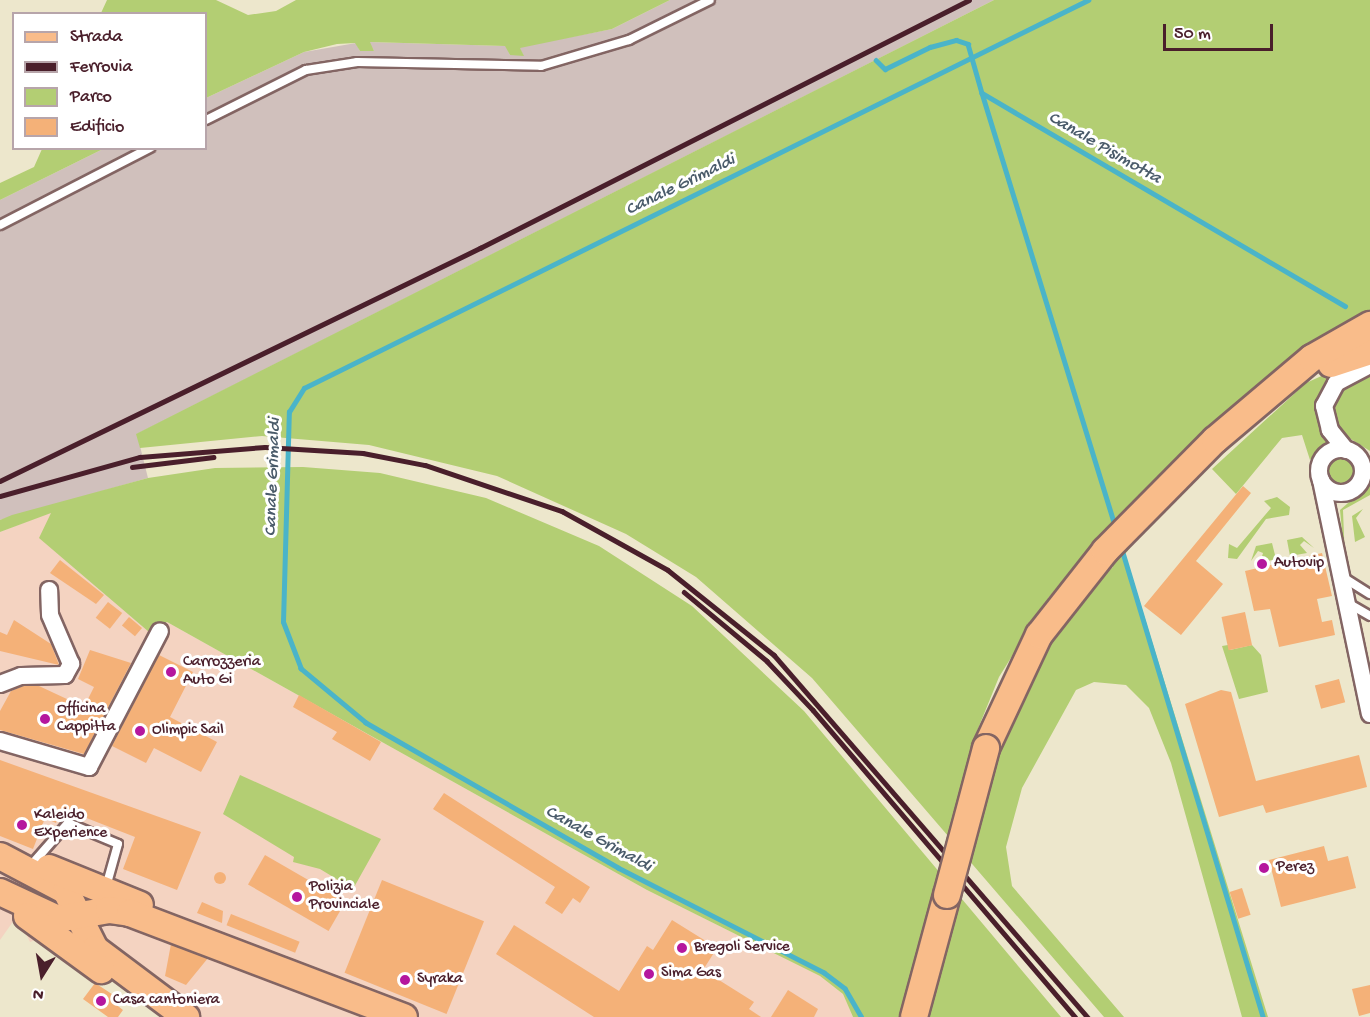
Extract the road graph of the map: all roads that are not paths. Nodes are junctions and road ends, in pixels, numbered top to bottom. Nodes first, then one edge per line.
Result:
1 (710, 0) edge
2 (207, 120) edge
3 (146, 150) edge
4 (0, 225) edge
5 (1370, 325) edge
6 (1370, 351) edge
7 (1370, 365) edge
8 (1358, 457) edge
9 (1184, 477) junction
10 (1321, 480) junction
11 (1344, 493) junction
12 (1332, 540) junction
13 (1339, 576) junction
14 (49, 590) dead end
15 (1370, 594) edge
16 (1346, 602) junction
17 (1370, 616) edge
18 (160, 631) dead end
19 (0, 684) edge
20 (1370, 714) edge
21 (0, 741) edge
22 (0, 854) edge
23 (35, 869) junction
24 (0, 894) edge
25 (28, 908) junction
26 (91, 912) junction
27 (166, 1017) edge
28 (186, 1017) edge
29 (404, 1017) edge
30 (914, 1017) edge

1 - 2 lane
3 - 4 lane
5 - 9 main road
6 - 9 main road
7 - 8 street
8 - 10 street
8 - 11 street
9 - 30 main road, bridge
10 - 11 street
10 - 12 street
11 - 12 street
12 - 13 street
13 - 15 lane
13 - 16 street
14 - 19 street
16 - 17 lane
16 - 20 street
18 - 21 street
22 - 23 main road
23 - 25 main road
23 - 26 main road
23 - 26 lane
24 - 25 main road
24 - 27 main road
25 - 26 main road
26 - 28 main road
26 - 29 main road

